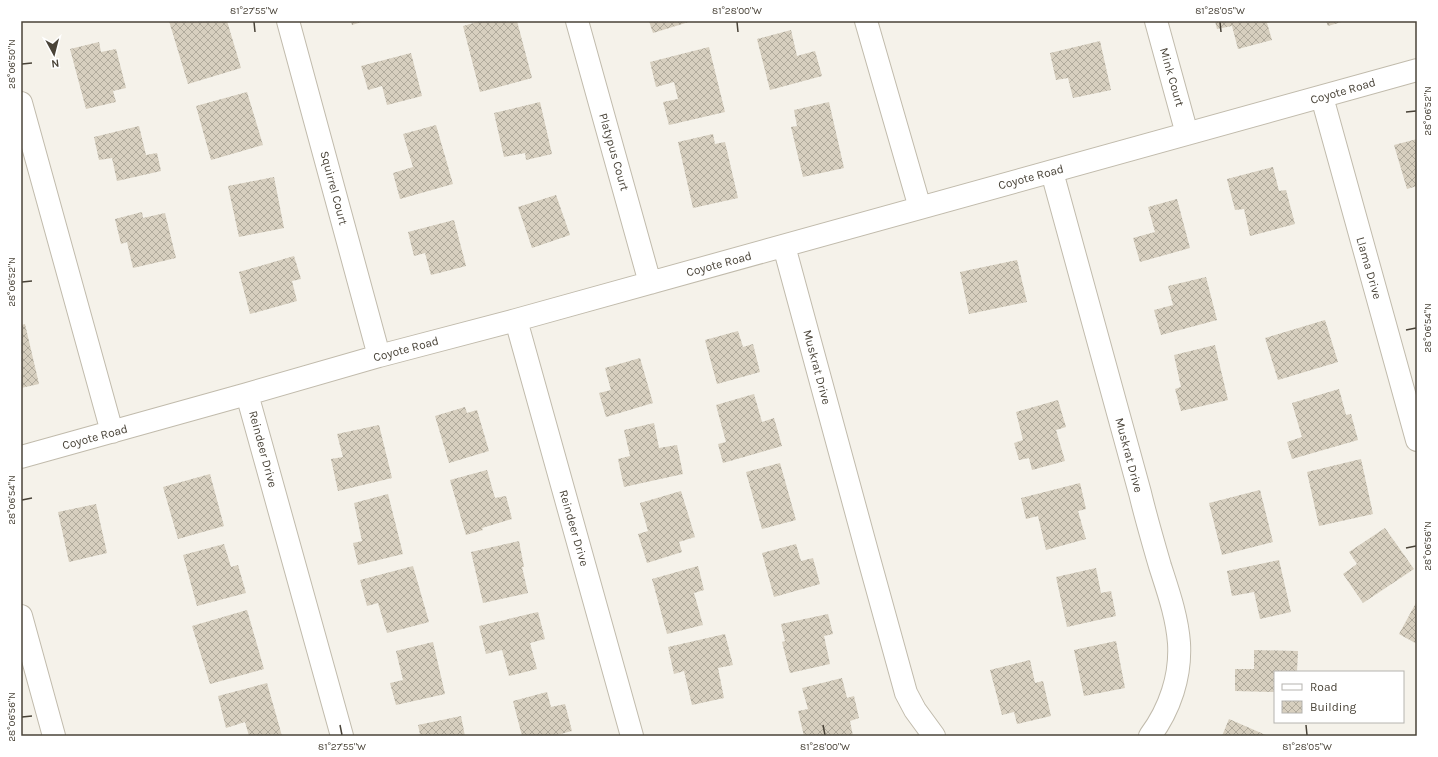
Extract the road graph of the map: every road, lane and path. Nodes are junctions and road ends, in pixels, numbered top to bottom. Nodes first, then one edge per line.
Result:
1 (288, 21) edge
2 (577, 21) edge
3 (866, 21) edge
4 (1156, 21) edge
5 (1417, 70) edge
6 (1322, 97) junction
7 (21, 103) edge
8 (1188, 134) junction
9 (1052, 172) junction
10 (920, 208) junction
11 (784, 246) junction
12 (650, 282) junction
13 (516, 320) junction
14 (379, 356) junction
15 (247, 394) junction
16 (112, 432) junction
17 (1417, 440) edge
18 (21, 457) edge
19 (21, 616) edge
20 (54, 736) edge
21 (342, 736) edge
22 (632, 736) edge
23 (934, 736) edge
24 (1150, 736) edge

1 - 14 street, Squirrel Court
2 - 12 street, Platypus Court
3 - 10 street
4 - 8 street, Mink Court
5 - 6 street, Coyote Road
6 - 8 street, Coyote Road
6 - 17 street, Llama Drive
7 - 16 street
8 - 9 street, Coyote Road
9 - 10 street, Coyote Road
9 - 24 street, Muskrat Drive
10 - 11 street, Coyote Road
11 - 12 street, Coyote Road
11 - 23 street, Muskrat Drive
12 - 13 street, Coyote Road
13 - 14 street, Coyote Road
13 - 22 street, Reindeer Drive
14 - 15 street, Coyote Road
15 - 16 street, Coyote Road
15 - 21 street, Reindeer Drive
16 - 18 street, Coyote Road
19 - 20 street

